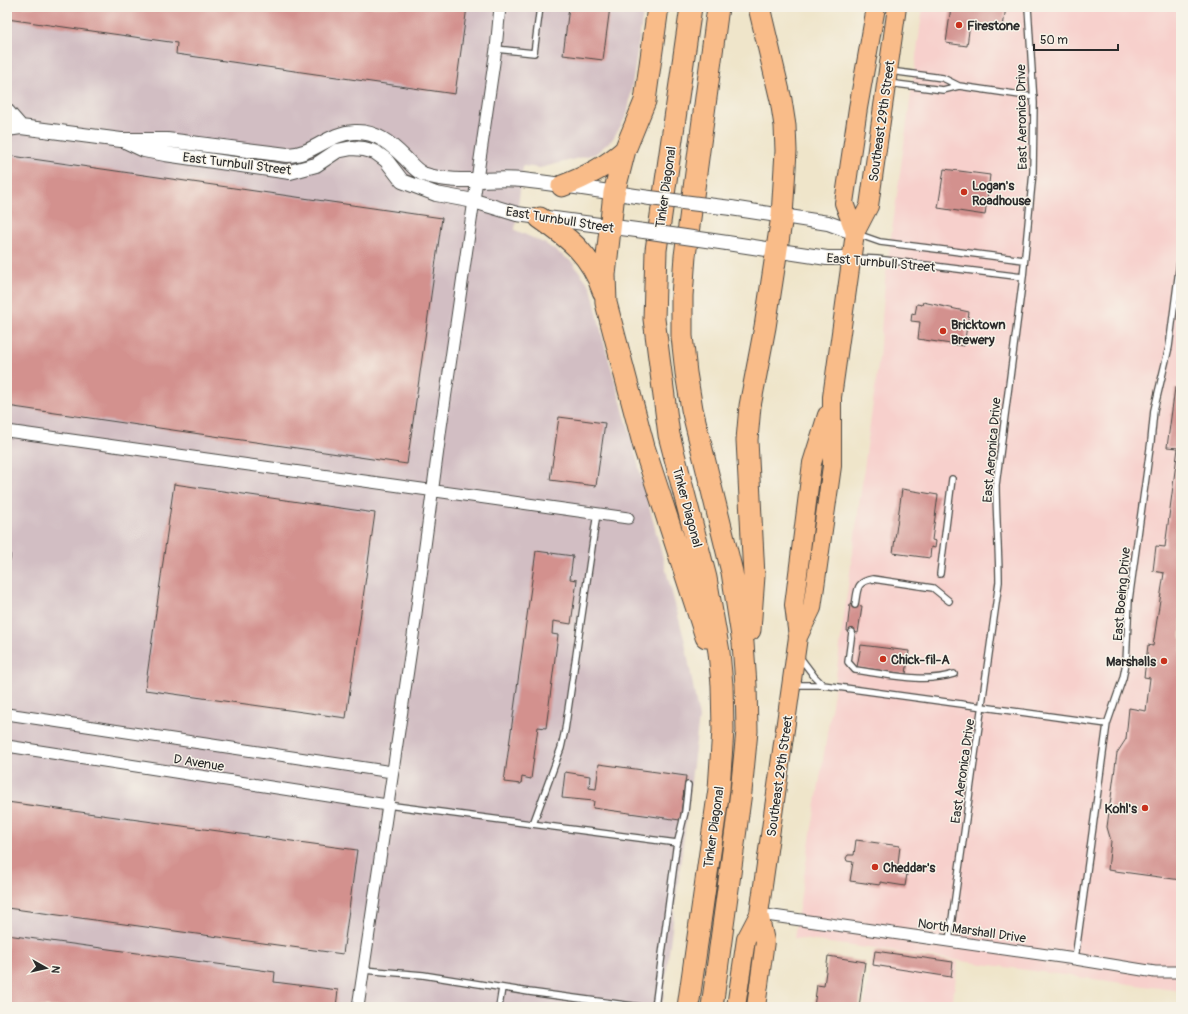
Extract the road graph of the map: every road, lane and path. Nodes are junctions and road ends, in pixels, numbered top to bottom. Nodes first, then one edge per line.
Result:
1 (500, 7) edge
2 (540, 7) edge
3 (658, 7) edge
4 (691, 7) edge
5 (718, 7) edge
6 (759, 7) edge
7 (876, 7) edge
8 (897, 7) edge
9 (1028, 7) edge
10 (496, 50) junction
11 (887, 77) junction
12 (959, 86) junction
13 (1034, 97) junction
14 (7, 111) edge
15 (7, 120) edge
16 (21, 127) junction
17 (7, 129) edge
18 (7, 135) edge
19 (121, 140) junction
20 (625, 150) junction
21 (477, 180) junction
22 (562, 186) junction
23 (614, 193) junction
24 (474, 201) junction
25 (782, 216) junction
26 (540, 218) junction
27 (609, 227) junction
28 (855, 233) junction
29 (776, 251) junction
30 (1181, 254) edge
31 (851, 258) junction
32 (1024, 260) junction
33 (1023, 277) junction
34 (606, 303) junction
35 (7, 431) edge
36 (952, 479) dead end
37 (433, 490) junction
38 (597, 513) junction
39 (628, 518) dead end
40 (7, 555) edge
41 (7, 558) edge
42 (940, 574) dead end
43 (949, 601) dead end
44 (856, 605) dead end
45 (852, 632) dead end
46 (797, 644) junction
47 (954, 674) dead end
48 (722, 685) junction
49 (746, 685) junction
50 (792, 685) junction
51 (823, 685) junction
52 (982, 708) junction
53 (7, 714) edge
54 (1107, 724) junction
55 (7, 746) edge
56 (392, 772) junction
57 (688, 785) dead end
58 (387, 806) junction
59 (533, 824) junction
60 (677, 843) junction
61 (759, 914) junction
62 (949, 941) junction
63 (1075, 959) junction
64 (363, 970) junction
65 (1181, 972) edge
66 (502, 988) junction
67 (358, 1007) edge
68 (499, 1007) edge
69 (641, 1007) edge
70 (655, 1007) edge
71 (688, 1007) edge
72 (712, 1007) edge
73 (736, 1007) edge
74 (756, 1007) edge

1 - 10 street
2 - 10 lane
3 - 20 highway
4 - 48 highway, Tinker Diagonal
5 - 49 highway, Tinker Diagonal
6 - 25 highway
7 - 28 main road, Southeast 29th Street
8 - 11 main road, Southeast 29th Street
9 - 13 lane, East Aeronica Drive
10 - 21 street
11 - 12 lane
11 - 12 lane
11 - 28 main road, Southeast 29th Street
12 - 13 lane
13 - 32 lane, East Aeronica Drive
14 - 16 street
15 - 16 street, East Turnbull Street
16 - 17 street, East Turnbull Street
16 - 18 street
16 - 19 street, East Turnbull Street
19 - 21 street, East Turnbull Street
19 - 24 street, East Turnbull Street
20 - 22 highway
20 - 23 highway
21 - 22 street, East Turnbull Street
21 - 24 street
22 - 23 street, East Turnbull Street
23 - 25 street, East Turnbull Street, bridge
23 - 27 highway
24 - 26 street, East Turnbull Street
24 - 37 street
25 - 28 street, East Turnbull Street
25 - 29 highway
26 - 27 street, East Turnbull Street
26 - 34 highway
27 - 29 street, East Turnbull Street, bridge
27 - 34 highway
28 - 31 main road, Southeast 29th Street
28 - 32 lane, East Turnbull Street
29 - 31 street, East Turnbull Street
29 - 49 highway
30 - 54 lane, East Boeing Drive
31 - 33 lane, East Turnbull Street
31 - 46 main road, Southeast 29th Street
32 - 33 lane, East Aeronica Drive
33 - 52 lane, East Aeronica Drive
34 - 48 highway
35 - 37 street
36 - 42 lane
37 - 38 street
37 - 56 street
38 - 39 street
38 - 59 lane
40 - 41 lane
43 - 44 lane
45 - 47 lane
46 - 50 main road, Southeast 29th Street
46 - 51 lane
48 - 71 highway, Tinker Diagonal
49 - 72 highway, Tinker Diagonal
50 - 51 lane
50 - 61 main road, Southeast 29th Street
51 - 52 lane
52 - 54 lane
52 - 62 lane, East Aeronica Drive
53 - 56 street
54 - 63 lane, East Boeing Drive
55 - 58 street, D Avenue
56 - 58 street
57 - 60 lane
58 - 59 lane
58 - 64 street
59 - 60 lane
60 - 70 lane
61 - 62 street, North Marshall Drive
61 - 73 main road, Southeast 29th Street
61 - 74 main road, Southeast 29th Street
62 - 63 street, North Marshall Drive
63 - 65 street, North Marshall Drive
64 - 66 lane
64 - 67 street
66 - 68 lane
66 - 69 lane

